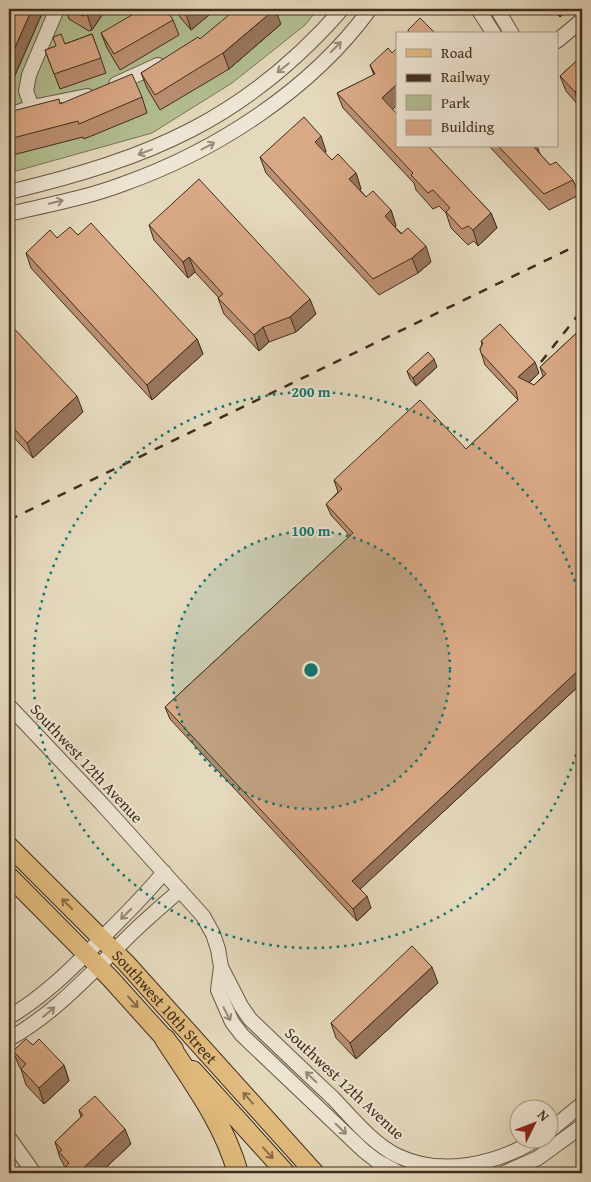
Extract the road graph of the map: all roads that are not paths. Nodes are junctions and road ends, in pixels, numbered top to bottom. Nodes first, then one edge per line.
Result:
1 (57, 9) edge
2 (342, 9) edge
3 (370, 9) edge
4 (478, 9) edge
5 (497, 9) edge
6 (582, 20) edge
7 (493, 32) edge
8 (511, 32) edge
9 (558, 41) edge
10 (169, 58) edge
11 (32, 107) junction
12 (9, 115) edge
13 (9, 192) edge
14 (9, 214) edge
15 (9, 706) edge
16 (9, 846) edge
17 (164, 872) junction
18 (9, 876) edge
19 (180, 890) junction
20 (102, 939) junction
21 (114, 951) junction
22 (87, 954) junction
23 (100, 967) junction
24 (221, 967) junction
25 (9, 1016) edge
26 (9, 1039) edge
27 (165, 1039) junction
28 (582, 1104) edge
29 (558, 1124) edge
30 (582, 1126) edge
31 (9, 1138) edge
32 (515, 1150) edge
33 (34, 1173) edge
34 (238, 1173) edge
35 (286, 1173) edge
36 (315, 1173) edge
37 (399, 1173) edge
38 (504, 1173) edge

1 - 11 street
2 -> 13 street
14 -> 3 street
4 - 7 street
5 - 8 street
6 - 9 street
10 - 11 street
11 - 12 street
15 - 17 street, Southwest 12th Avenue
20 -> 16 main road, Southwest 10th Street
17 - 19 street, Southwest 12th Avenue
17 -> 20 street
18 - 22 main road, Southwest 10th Street
19 - 21 street
19 - 24 street, Southwest 12th Avenue
20 - 21 main road, Southwest 10th Street
20 - 22 street
21 - 23 street
36 -> 21 main road, Southwest 10th Street
22 - 23 main road, Southwest 10th Street
22 - 25 street
26 -> 23 street
23 -> 27 main road, Southwest 10th Street
32 -> 24 street, Southwest 12th Avenue
24 -> 37 street, Southwest 12th Avenue
27 - 34 highway
27 -> 35 main road, Southwest 10th Street
28 - 29 street
30 - 38 street
31 - 33 street

